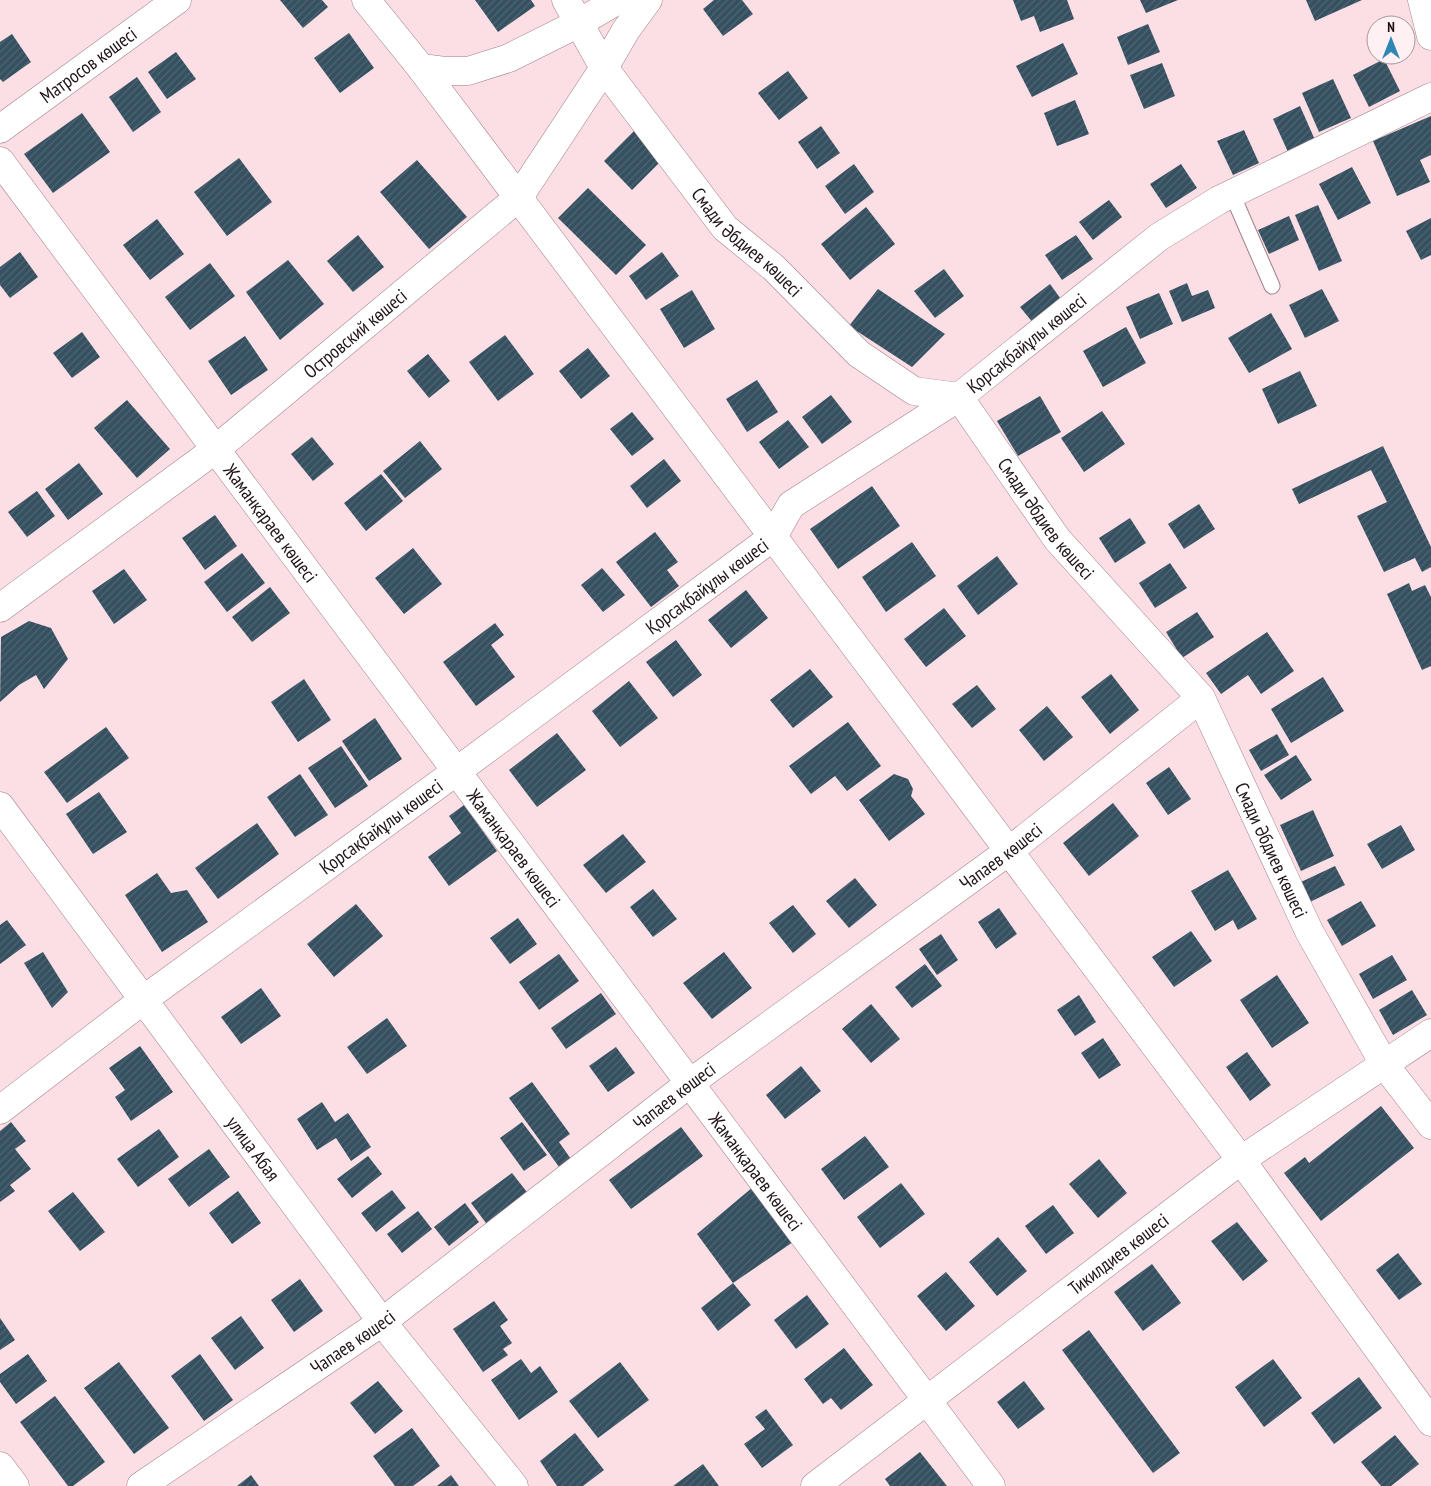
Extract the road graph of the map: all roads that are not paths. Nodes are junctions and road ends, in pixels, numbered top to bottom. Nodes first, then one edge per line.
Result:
1 (177, 0) edge
2 (366, 0) edge
3 (566, 0) edge
4 (618, 0) edge
5 (648, 0) edge
6 (1422, 0) edge
7 (579, 23) junction
8 (1431, 36) edge
9 (422, 68) junction
10 (604, 68) junction
11 (1431, 97) edge
12 (0, 129) edge
13 (0, 161) edge
14 (1232, 194) junction
15 (519, 197) junction
16 (1272, 286) dead end
17 (959, 397) junction
18 (216, 449) junction
19 (773, 537) junction
20 (0, 608) edge
21 (1201, 698) junction
22 (457, 771) junction
23 (0, 806) edge
24 (1009, 851) junction
25 (143, 1000) junction
26 (1431, 1033) edge
27 (1384, 1064) junction
28 (690, 1083) junction
29 (0, 1110) edge
30 (1431, 1125) edge
31 (1241, 1160) junction
32 (382, 1322) junction
33 (927, 1400) junction
34 (1431, 1422) edge
35 (0, 1466) edge
36 (15, 1486) edge
37 (141, 1486) edge
38 (514, 1486) edge
39 (815, 1486) edge
40 (991, 1486) edge

1 - 12 street, Матросов көшесі
2 - 9 street
3 - 7 street, Смади Әбдиев көшесі
4 - 7 street
5 - 10 street, Островский көшесі
6 - 8 street
7 - 9 street
7 - 10 street, Смади Әбдиев көшесі
9 - 15 street
10 - 15 street, Островский көшесі
10 - 17 street, Смади Әбдиев көшесі
11 - 14 street, Қорсақбайұлы көшесі
13 - 18 street, Жаманқараев көшесі
14 - 16 lane
14 - 17 street, Қорсақбайұлы көшесі
15 - 18 street, Островский көшесі
15 - 19 street
17 - 19 street, Қорсақбайұлы көшесі
17 - 21 street, Смади Әбдиев көшесі
18 - 20 street, Островский көшесі
18 - 22 street, Жаманқараев көшесі
19 - 22 street, Қорсақбайұлы көшесі
19 - 24 street
21 - 24 street, Чапаев көшесі
21 - 27 street, Смади Әбдиев көшесі
22 - 25 street, Қорсақбайұлы көшесі
22 - 28 street, Жаманқараев көшесі
23 - 25 street, улица Абая
24 - 28 street, Чапаев көшесі
24 - 31 street
25 - 29 street, Қорсақбайұлы көшесі
25 - 32 street, улица Абая
26 - 27 street, Тикилдиев көшесі
27 - 30 street, Смади Әбдиев көшесі
27 - 31 street, Тикилдиев көшесі
28 - 32 street, Чапаев көшесі
28 - 33 street, Жаманқараев көшесі
31 - 33 street, Тикилдиев көшесі
31 - 34 street
32 - 37 street, Чапаев көшесі
32 - 38 street, улица Абая
33 - 39 street, Тикилдиев көшесі
33 - 40 street, Жаманқараев көшесі
35 - 36 street

